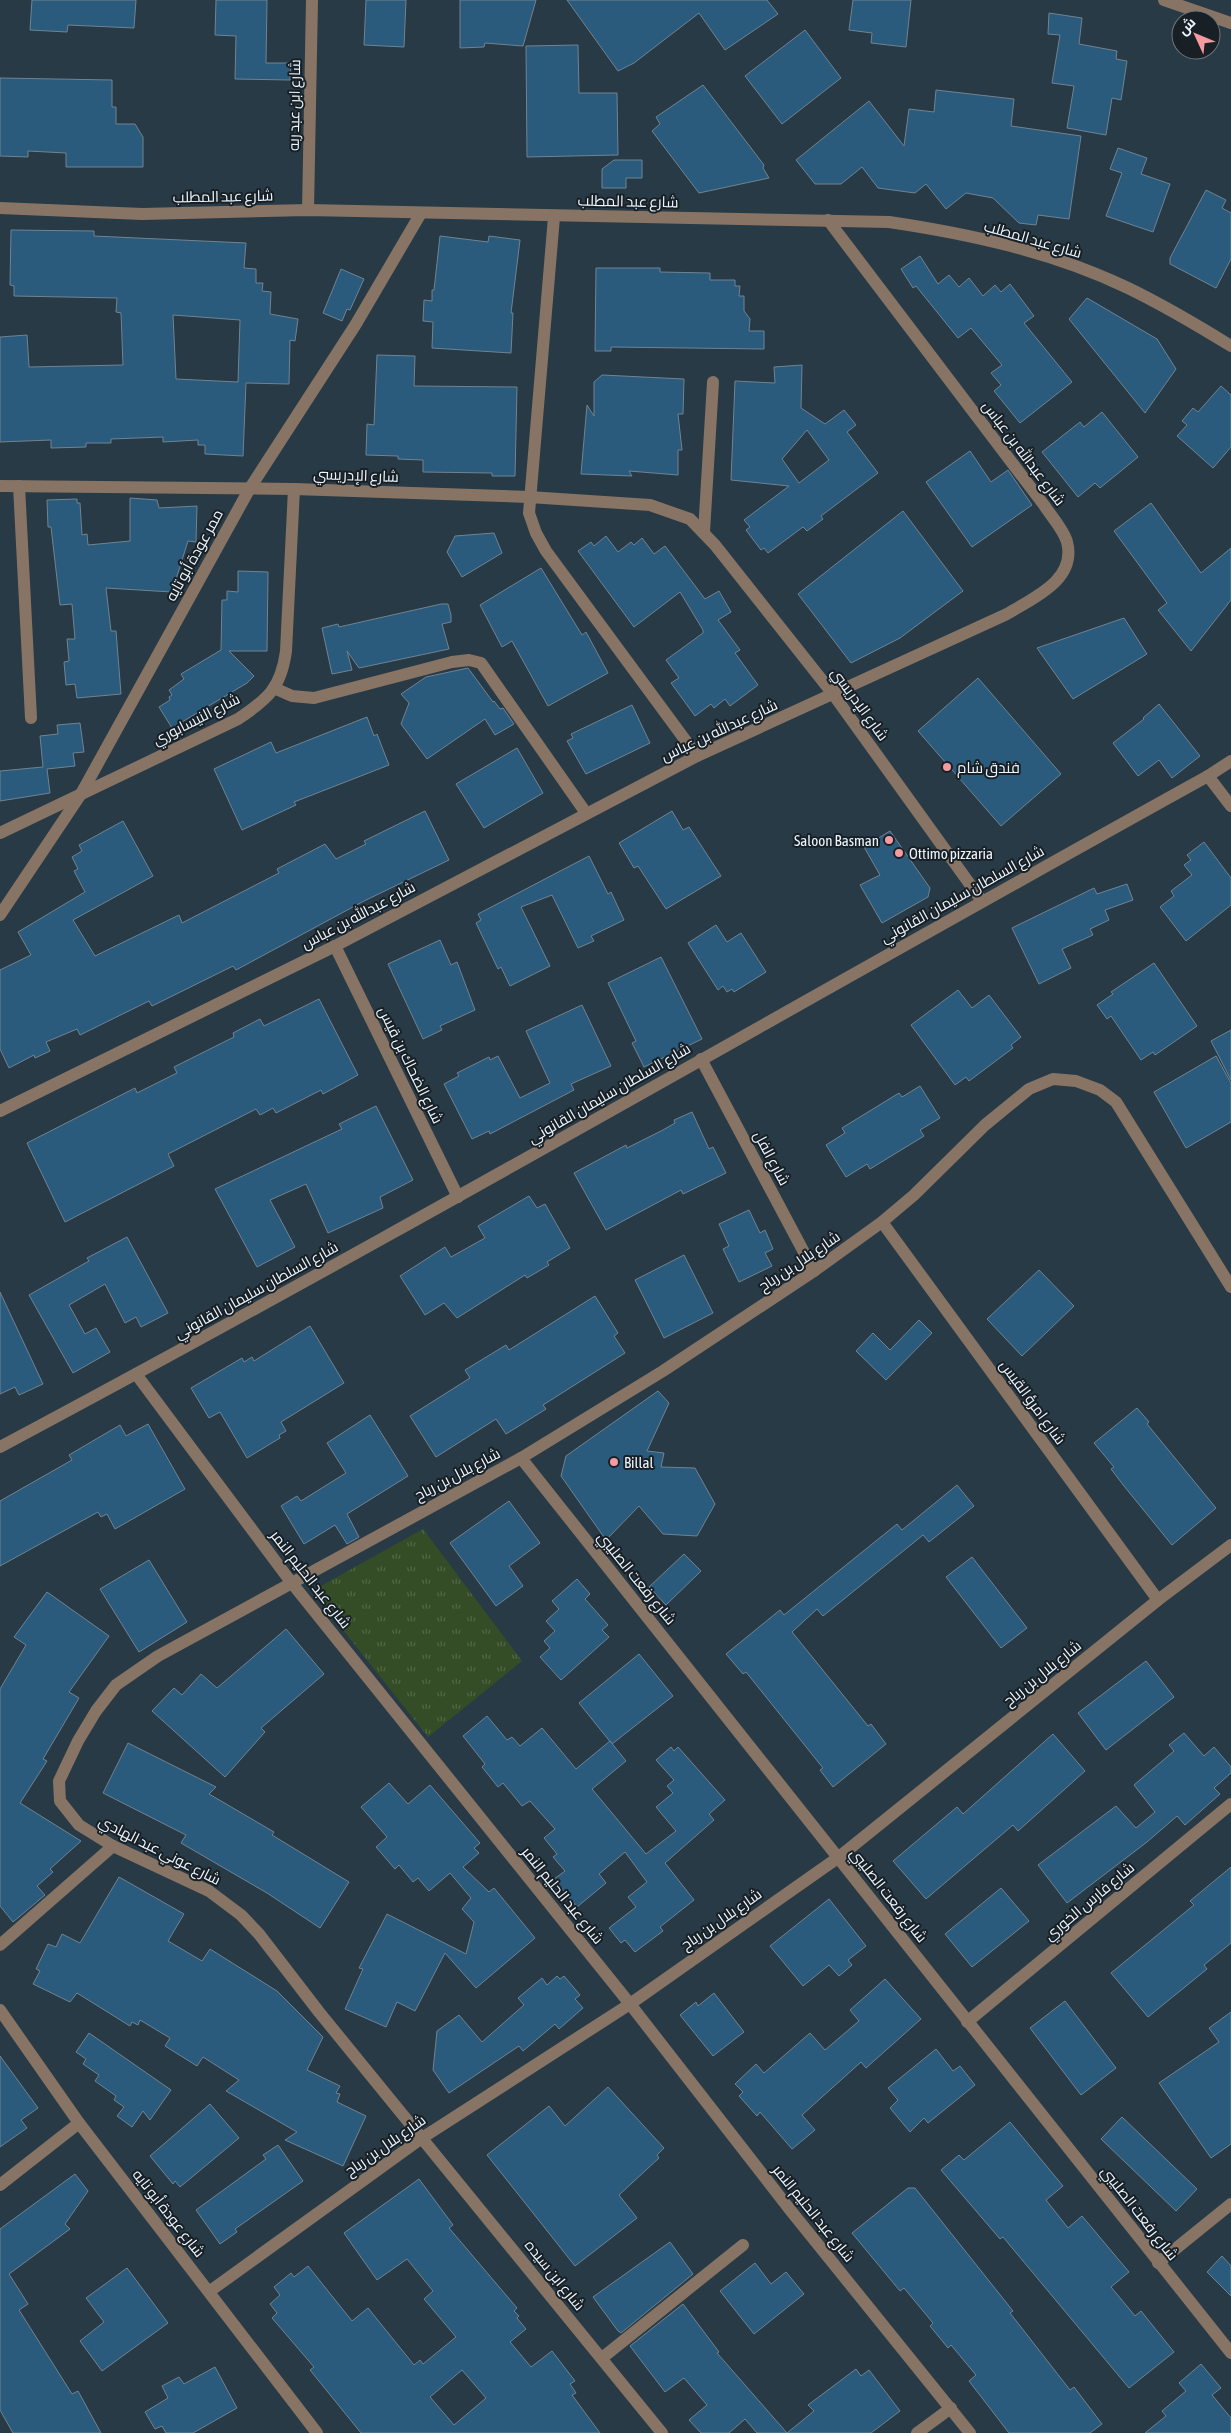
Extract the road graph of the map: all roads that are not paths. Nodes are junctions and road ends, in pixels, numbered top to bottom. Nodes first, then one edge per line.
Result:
1 (312, 0) edge
2 (1164, 0) edge
3 (1231, 23) edge
4 (0, 208) edge
5 (308, 210) junction
6 (421, 213) junction
7 (554, 217) junction
8 (828, 220) junction
9 (1231, 346) edge
10 (713, 382) dead end
11 (0, 486) edge
12 (20, 486) junction
13 (250, 488) junction
14 (294, 489) junction
15 (529, 497) junction
16 (704, 532) junction
17 (274, 688) junction
18 (833, 694) junction
19 (31, 718) dead end
20 (697, 756) junction
21 (1231, 761) edge
22 (1208, 776) junction
23 (81, 794) junction
24 (1231, 806) edge
25 (586, 813) junction
26 (0, 834) edge
27 (982, 900) junction
28 (0, 915) edge
29 (335, 946) junction
30 (701, 1059) junction
31 (0, 1111) edge
32 (458, 1198) junction
33 (882, 1222) junction
34 (814, 1271) junction
35 (1231, 1287) edge
36 (136, 1374) junction
37 (0, 1447) edge
38 (521, 1458) junction
39 (1231, 1545) edge
40 (291, 1582) junction
41 (1158, 1600) junction
42 (1231, 1804) edge
43 (113, 1846) junction
44 (839, 1857) junction
45 (0, 1944) edge
46 (630, 2004) junction
47 (0, 2010) edge
48 (967, 2022) junction
49 (79, 2123) junction
50 (422, 2138) junction
51 (0, 2185) edge
52 (1231, 2204) edge
53 (743, 2245) dead end
54 (1158, 2263) junction
55 (210, 2292) junction
56 (1231, 2353) edge
57 (602, 2358) junction
58 (951, 2408) junction
59 (317, 2433) edge
60 (662, 2433) edge
61 (917, 2433) edge
62 (970, 2433) edge

1 - 5 street, شارع ابن عبد ربه
2 - 3 street
4 - 5 street, شارع عبد المطلب
5 - 6 street, شارع عبد المطلب
6 - 7 street, شارع عبد المطلب
6 - 13 street, ممر عودة أبو تايه
7 - 8 street, شارع عبد المطلب
7 - 15 street
8 - 9 street, شارع عبد المطلب
8 - 18 street, شارع عبدالله بن عباس
10 - 16 street
11 - 12 street, شارع الإدريسي
12 - 13 street, شارع الإدريسي
12 - 19 street
13 - 14 street, شارع الإدريسي
13 - 23 street, ممر عودة أبو تايه
14 - 15 street, شارع الإدريسي
14 - 17 street, شارع النيسابوري
15 - 16 street, شارع الإدريسي
15 - 20 street
16 - 18 street, شارع الإدريسي
17 - 23 street, شارع النيسابوري
17 - 25 street
18 - 20 street, شارع عبدالله بن عباس
18 - 27 street, شارع الإدريسي
20 - 25 street, شارع عبدالله بن عباس
21 - 22 street, شارع السلطان سليمان القانوني
22 - 24 street
22 - 27 street, شارع السلطان سليمان القانوني
23 - 26 street, شارع النيسابوري
23 - 28 street, ممر عودة أبو تايه
25 - 29 street, شارع عبدالله بن عباس
27 - 30 street, شارع السلطان سليمان القانوني
29 - 31 street, شارع عبدالله بن عباس
29 - 32 street, شارع الضحاك بن قيس
30 - 32 street, شارع السلطان سليمان القانوني
30 - 34 street, شارع الفل
32 - 36 street, شارع السلطان سليمان القانوني
33 - 34 street, شارع بلال بن رباح
33 - 35 street, شارع بلال بن رباح
33 - 41 street, شارع امرؤ القيس
34 - 38 street, شارع بلال بن رباح
36 - 37 street, شارع السلطان سليمان القانوني
36 - 40 street, شارع عبد الحليم النمر
38 - 40 street, شارع بلال بن رباح
38 - 44 street, شارع رفعت الصليبي
39 - 41 street, شارع بلال بن رباح
40 - 43 street, شارع عوني عبد الهادي
40 - 46 street, شارع عبد الحليم النمر
41 - 44 street, شارع بلال بن رباح
42 - 48 street, شارع فارس الخوري
43 - 45 street
43 - 50 street, شارع عوني عبد الهادي
44 - 46 street, شارع بلال بن رباح
44 - 48 street, شارع رفعت الصليبي
46 - 50 street, شارع بلال بن رباح
46 - 58 street, شارع عبد الحليم النمر
47 - 49 street, شارع عودة أبو تايه
48 - 54 street, شارع رفعت الصليبي
49 - 51 street
49 - 55 street, شارع عودة أبو تايه
50 - 55 street, شارع بلال بن رباح
50 - 57 street, شارع ابن سيده
52 - 54 street
53 - 57 street
54 - 56 street, شارع رفعت الصليبي
55 - 59 street, شارع عودة أبو تايه
57 - 60 street, شارع ابن سيده
58 - 61 street
58 - 62 street, شارع عبد الحليم النمر

